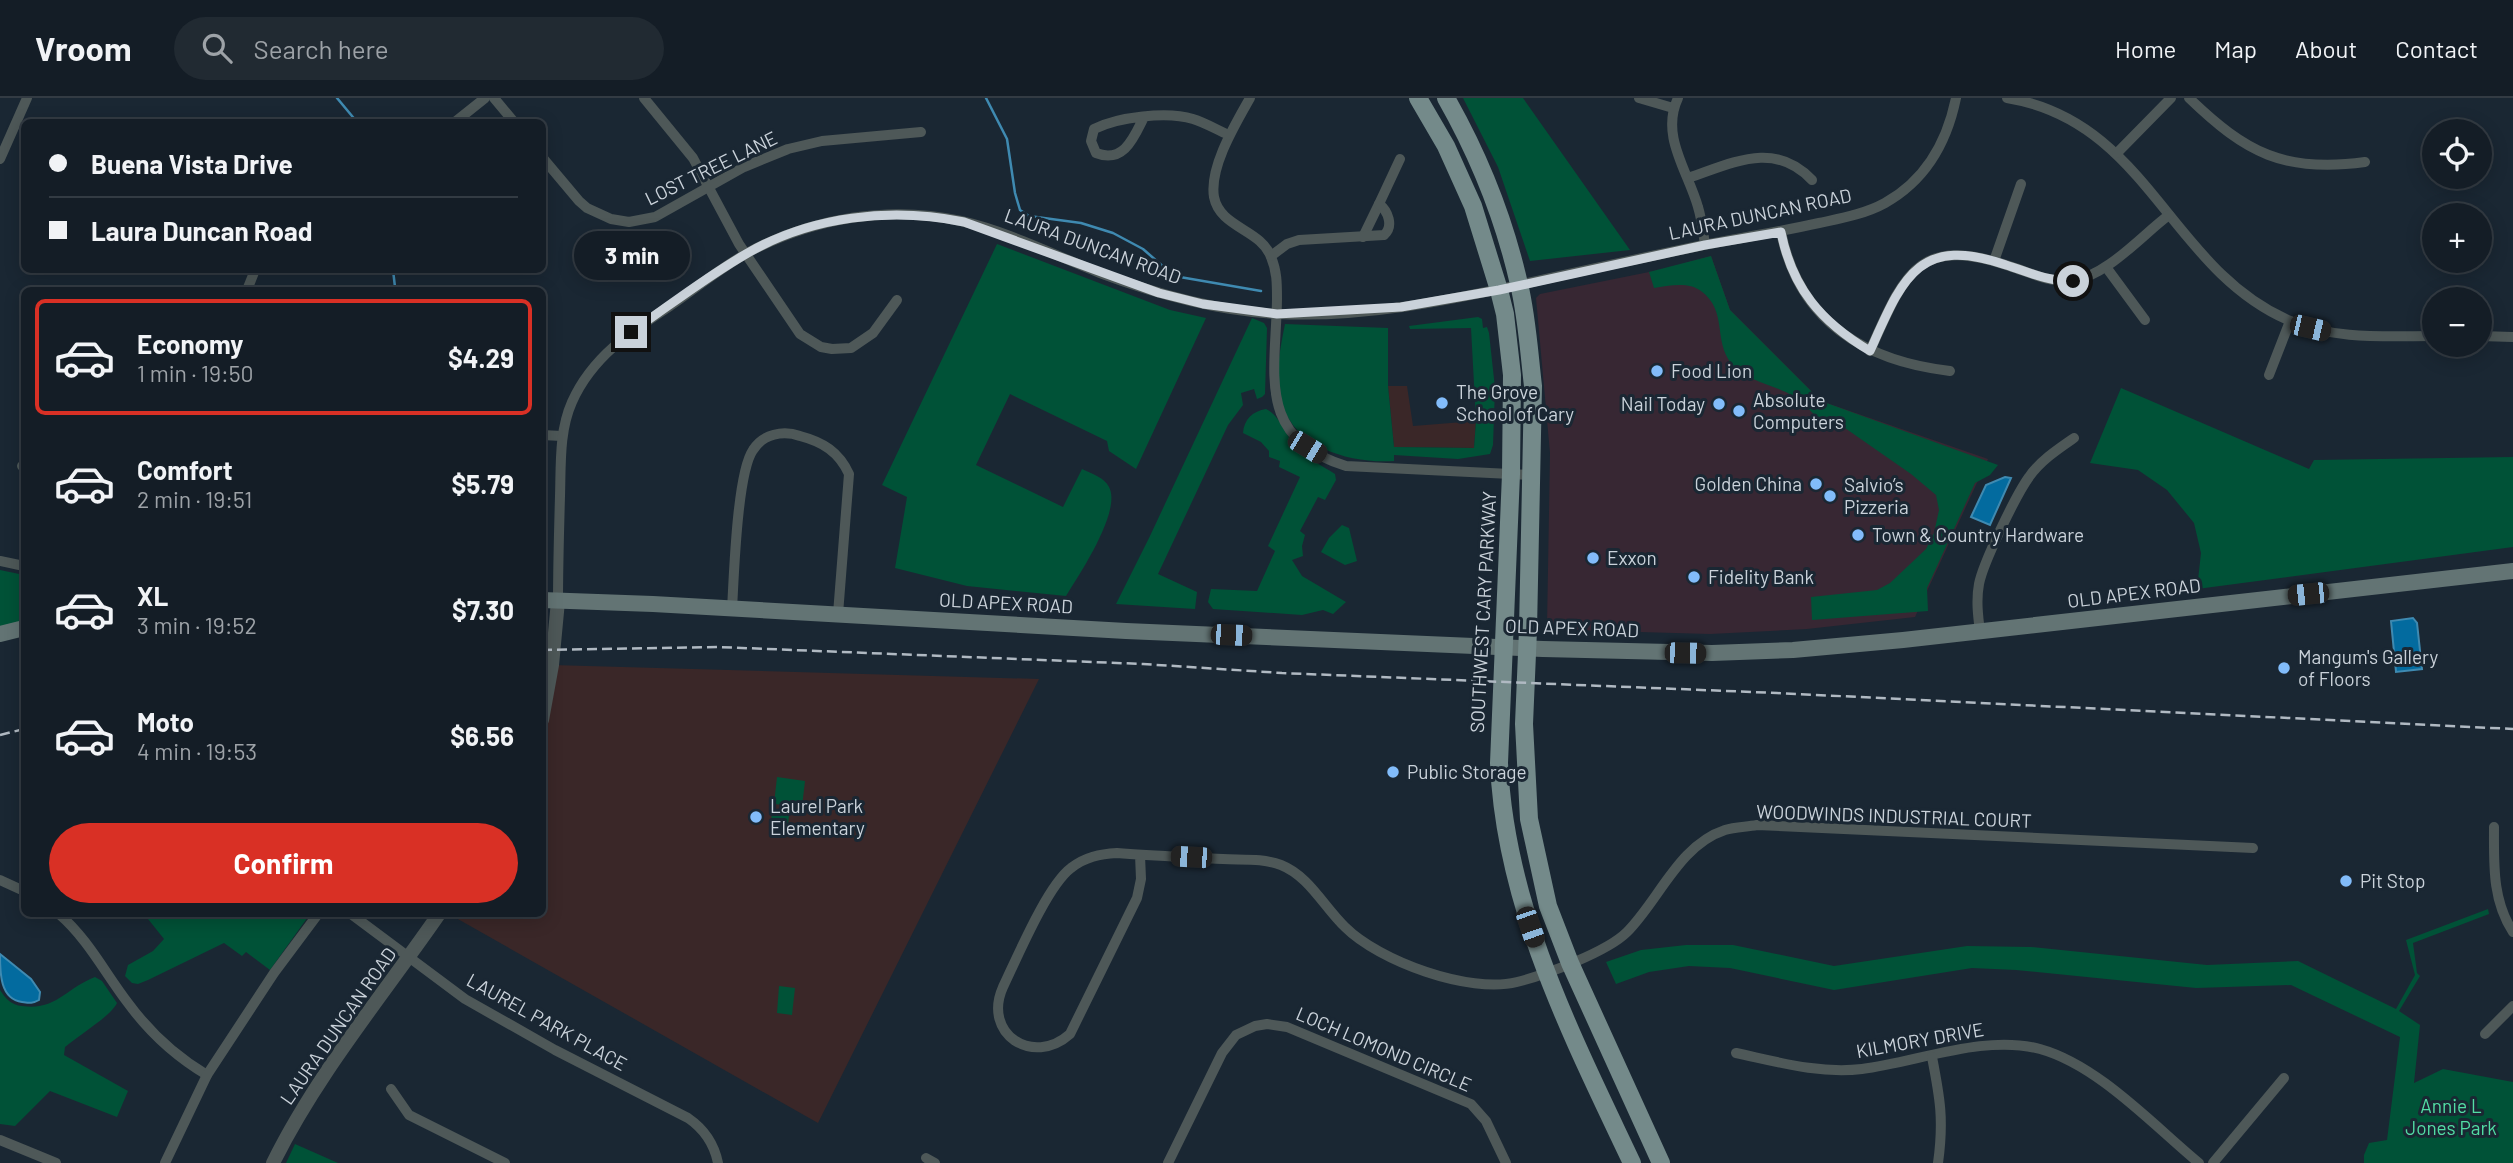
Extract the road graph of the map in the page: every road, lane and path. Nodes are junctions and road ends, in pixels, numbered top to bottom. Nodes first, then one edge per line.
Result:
1 (27, 98) edge
2 (485, 98) edge
3 (494, 98) edge
4 (644, 98) edge
5 (1250, 98) edge
6 (1418, 98) edge
7 (1446, 98) edge
8 (1639, 98) edge
9 (1956, 98) edge
10 (2007, 98) edge
11 (2171, 98) edge
12 (2189, 98) edge
13 (1676, 103) edge
14 (1144, 117) junction
15 (459, 119) edge
16 (512, 119) edge
17 (921, 132) dead end
18 (1229, 135) junction
19 (2117, 153) junction
20 (0, 159) edge
21 (1400, 159) dead end
22 (546, 162) edge
23 (2365, 162) dead end
24 (1688, 178) junction
25 (1812, 180) dead end
26 (2021, 184) dead end
27 (708, 187) junction
28 (1379, 204) junction
29 (2169, 215) junction
30 (1781, 232) junction
31 (1363, 237) junction
32 (1705, 245) junction
33 (746, 254) junction
34 (1271, 256) junction
35 (1994, 261) junction
36 (2106, 267) junction
37 (1519, 285) junction
38 (1499, 290) junction
39 (897, 300) dead end
40 (1277, 314) junction
41 (2145, 320) dead end
42 (2290, 321) junction
43 (2422, 336) edge
44 (2492, 337) edge
45 (2513, 337) edge
46 (1870, 351) junction
47 (1950, 371) dead end
48 (2269, 375) dead end
49 (546, 435) edge
50 (562, 436) junction
51 (2074, 438) dead end
52 (1511, 474) junction
53 (1531, 475) junction
54 (0, 561) edge
55 (21, 565) edge
56 (2513, 571) edge
57 (550, 601) edge
58 (732, 609) junction
59 (838, 614) junction
60 (21, 629) edge
61 (1980, 632) junction
62 (0, 634) edge
63 (1505, 646) junction
64 (1527, 648) junction
65 (546, 698) edge
66 (2494, 827) dead end
67 (2253, 848) dead end
68 (1140, 855) junction
69 (0, 880) edge
70 (21, 890) edge
71 (62, 917) edge
72 (316, 917) edge
73 (355, 917) edge
74 (437, 917) edge
75 (2513, 932) edge
76 (410, 957) junction
77 (1570, 963) junction
78 (1546, 972) junction
79 (2513, 1006) edge
80 (2485, 1034) dead end
81 (1736, 1054) dead end
82 (1932, 1056) junction
83 (207, 1075) junction
84 (2284, 1078) dead end
85 (391, 1089) dead end
86 (0, 1140) edge
87 (56, 1163) edge
88 (166, 1163) edge
89 (273, 1163) edge
90 (505, 1163) edge
91 (718, 1163) edge
92 (1168, 1163) edge
93 (1506, 1163) edge
94 (1632, 1163) edge
95 (1661, 1163) edge
96 (1938, 1163) edge
97 (2199, 1163) edge
98 (2213, 1163) edge

1 - 20 street
2 - 15 street
3 - 16 street
4 - 27 street
5 - 18 street
6 - 38 main road, SOUTHWEST CARY PARKWAY
7 - 37 main road
8 - 13 street
9 - 30 street, LAURA DUNCAN ROAD
10 - 19 street
11 - 19 street
12 - 23 street
13 - 24 street
14 - 14 street
14 - 18 street
17 - 27 street, LOST TREE LANE
18 - 34 street
19 - 29 street
21 - 28 street
22 - 27 street, LOST TREE LANE
24 - 25 street
24 - 32 street
26 - 35 street
27 - 33 street
28 - 31 street
28 - 31 street
29 - 36 street
29 - 42 street
30 - 32 street, LAURA DUNCAN ROAD
30 - 46 street
31 - 34 street
32 - 37 street, LAURA DUNCAN ROAD
33 - 39 street
33 - 40 street, LAURA DUNCAN ROAD
33 - 50 street, LAURA DUNCAN ROAD
34 - 40 street
35 - 36 street
35 - 46 street
36 - 41 street
37 - 38 street, LAURA DUNCAN ROAD
37 - 53 main road
38 - 40 street, LAURA DUNCAN ROAD
38 - 52 main road, SOUTHWEST CARY PARKWAY
40 - 52 street
42 - 43 street
42 - 48 street
44 - 45 street
46 - 47 street
49 - 50 street
50 - 57 street, LAURA DUNCAN ROAD
51 - 61 street
52 - 53 street
52 - 63 main road, SOUTHWEST CARY PARKWAY
53 - 64 main road
54 - 55 street
56 - 61 main road, OLD APEX ROAD
57 - 58 main road, OLD APEX ROAD
57 - 65 street, LAURA DUNCAN ROAD
58 - 59 main road, OLD APEX ROAD
58 - 59 street
59 - 63 main road, OLD APEX ROAD
60 - 62 main road
61 - 64 main road, OLD APEX ROAD
63 - 64 main road, OLD APEX ROAD
63 - 78 main road, SOUTHWEST CARY PARKWAY
64 - 77 main road
66 - 75 street
67 - 77 street, WOODWINDS INDUSTRIAL COURT
68 - 68 street, WOODWINDS INDUSTRIAL COURT
68 - 78 street, WOODWINDS INDUSTRIAL COURT
69 - 70 street
71 - 83 street
72 - 83 street
73 - 76 street, LAUREL PARK PLACE
74 - 76 street, LAURA DUNCAN ROAD
76 - 89 street, LAURA DUNCAN ROAD
76 - 91 street, LAUREL PARK PLACE
77 - 78 street, WOODWINDS INDUSTRIAL COURT
77 - 95 main road
78 - 94 main road, SOUTHWEST CARY PARKWAY
79 - 80 street
81 - 82 street, KILMORY DRIVE
82 - 96 street
82 - 97 street, KILMORY DRIVE
83 - 88 street
84 - 98 street
85 - 90 street
86 - 87 street
92 - 93 street, LOCH LOMOND CIRCLE

